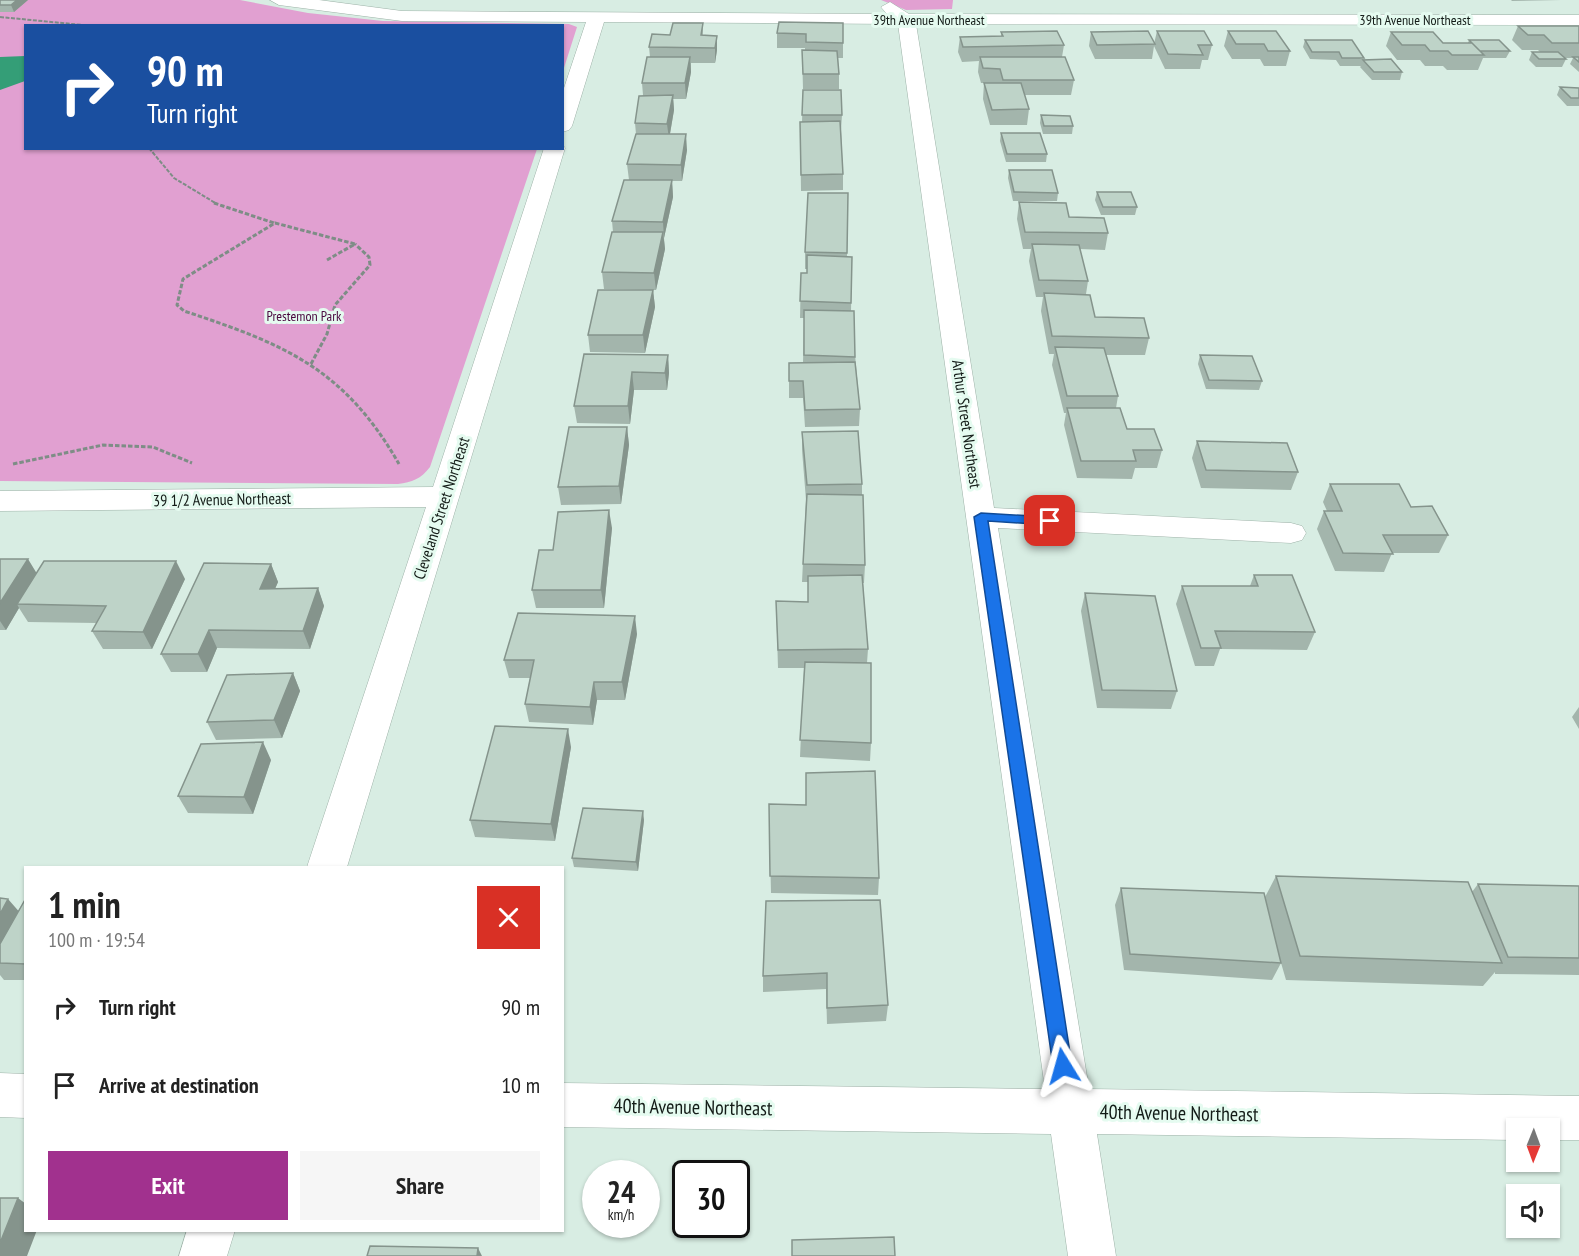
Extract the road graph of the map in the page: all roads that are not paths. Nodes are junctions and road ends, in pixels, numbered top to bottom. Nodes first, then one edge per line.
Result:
1 (279, 0) edge
2 (872, 0) edge
3 (597, 17) junction
4 (906, 20) junction
5 (1579, 20) edge
6 (564, 120) edge
7 (554, 150) edge
8 (445, 497) junction
9 (0, 501) edge
10 (981, 517) junction
11 (1291, 533) dead end
12 (327, 866) edge
13 (0, 1095) edge
14 (24, 1096) edge
15 (564, 1105) edge
16 (1070, 1112) junction
17 (1579, 1118) edge
18 (211, 1232) edge
19 (203, 1256) edge
20 (1092, 1256) edge

1 - 3 street, 39th Avenue Northeast
2 - 4 street
3 - 4 street, 39th Avenue Northeast
3 - 6 street
4 - 5 street, 39th Avenue Northeast
4 - 10 street, Arthur Street Northeast
7 - 8 street, Cleveland Street Northeast
8 - 9 street, 39 1/2 Avenue Northeast
8 - 12 street, Cleveland Street Northeast
10 - 11 street
10 - 16 street, Arthur Street Northeast
13 - 14 street
15 - 16 street, 40th Avenue Northeast
16 - 17 street, 40th Avenue Northeast
16 - 20 street, Arthur Street Northeast
18 - 19 street

